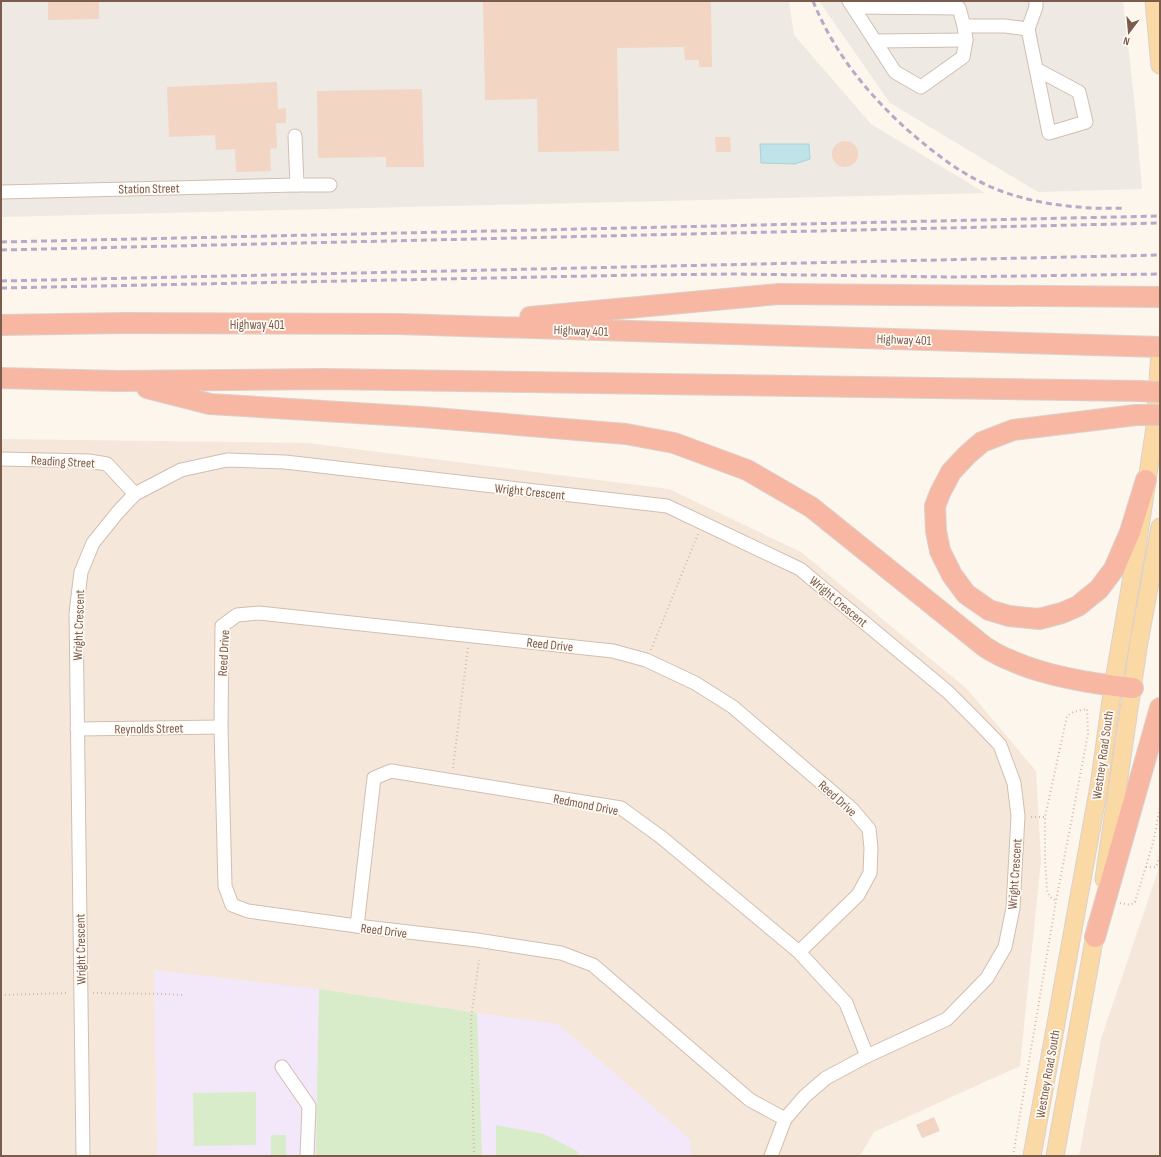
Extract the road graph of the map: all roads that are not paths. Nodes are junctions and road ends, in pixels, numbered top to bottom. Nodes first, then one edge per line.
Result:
1 (1036, 1) edge
2 (1154, 1) edge
3 (851, 4) edge
4 (964, 26) junction
5 (1028, 29) junction
6 (966, 40) junction
7 (875, 41) junction
8 (1160, 65) edge
9 (1036, 69) junction
10 (295, 136) dead end
11 (296, 185) junction
12 (330, 185) dead end
13 (1, 192) edge
14 (1160, 297) edge
15 (398, 324) junction
16 (1, 325) edge
17 (1160, 347) edge
18 (1160, 352) edge
19 (1, 378) edge
20 (118, 381) junction
21 (1160, 392) edge
22 (1160, 415) edge
23 (1, 459) edge
24 (1146, 480) junction
25 (135, 494) junction
26 (1160, 527) edge
27 (1113, 686) junction
28 (1133, 688) junction
29 (1160, 708) edge
30 (221, 727) junction
31 (77, 729) junction
32 (357, 926) junction
33 (1095, 937) junction
34 (799, 952) junction
35 (867, 1056) junction
36 (282, 1067) dead end
37 (785, 1119) junction
38 (83, 1156) edge
39 (307, 1156) edge
40 (771, 1156) edge
41 (1032, 1156) edge
42 (1055, 1156) edge

1 - 5 street
2 - 8 main road
3 - 4 street
3 - 7 street
4 - 5 street
4 - 6 street
5 - 9 street
6 - 7 street
6 - 7 street
9 - 9 street
10 - 11 street
11 - 12 street, Station Street
11 - 13 street, Station Street
14 - 15 highway
15 - 16 highway, Highway 401
15 - 17 highway, Highway 401
18 - 24 main road, Westney Road South
19 - 20 highway
20 - 21 highway, bridge
20 - 27 highway
22 - 24 highway, bridge
23 - 25 street, Reading Street
24 - 27 main road, Westney Road South
25 - 31 street, Wright Crescent
25 - 35 street, Wright Crescent
26 - 28 main road, Westney Road South
27 - 28 highway
27 - 41 main road, Westney Road South
28 - 33 main road, Westney Road South
29 - 33 highway
30 - 31 street, Reynolds Street
30 - 32 street, Reed Drive
30 - 34 street, Reed Drive
31 - 38 street, Wright Crescent
32 - 34 street, Redmond Drive
32 - 37 street, Reed Drive
33 - 42 main road, Westney Road South
34 - 35 street, Redmond Drive
35 - 37 street, Wright Crescent
36 - 39 street
37 - 40 street, Wright Crescent

